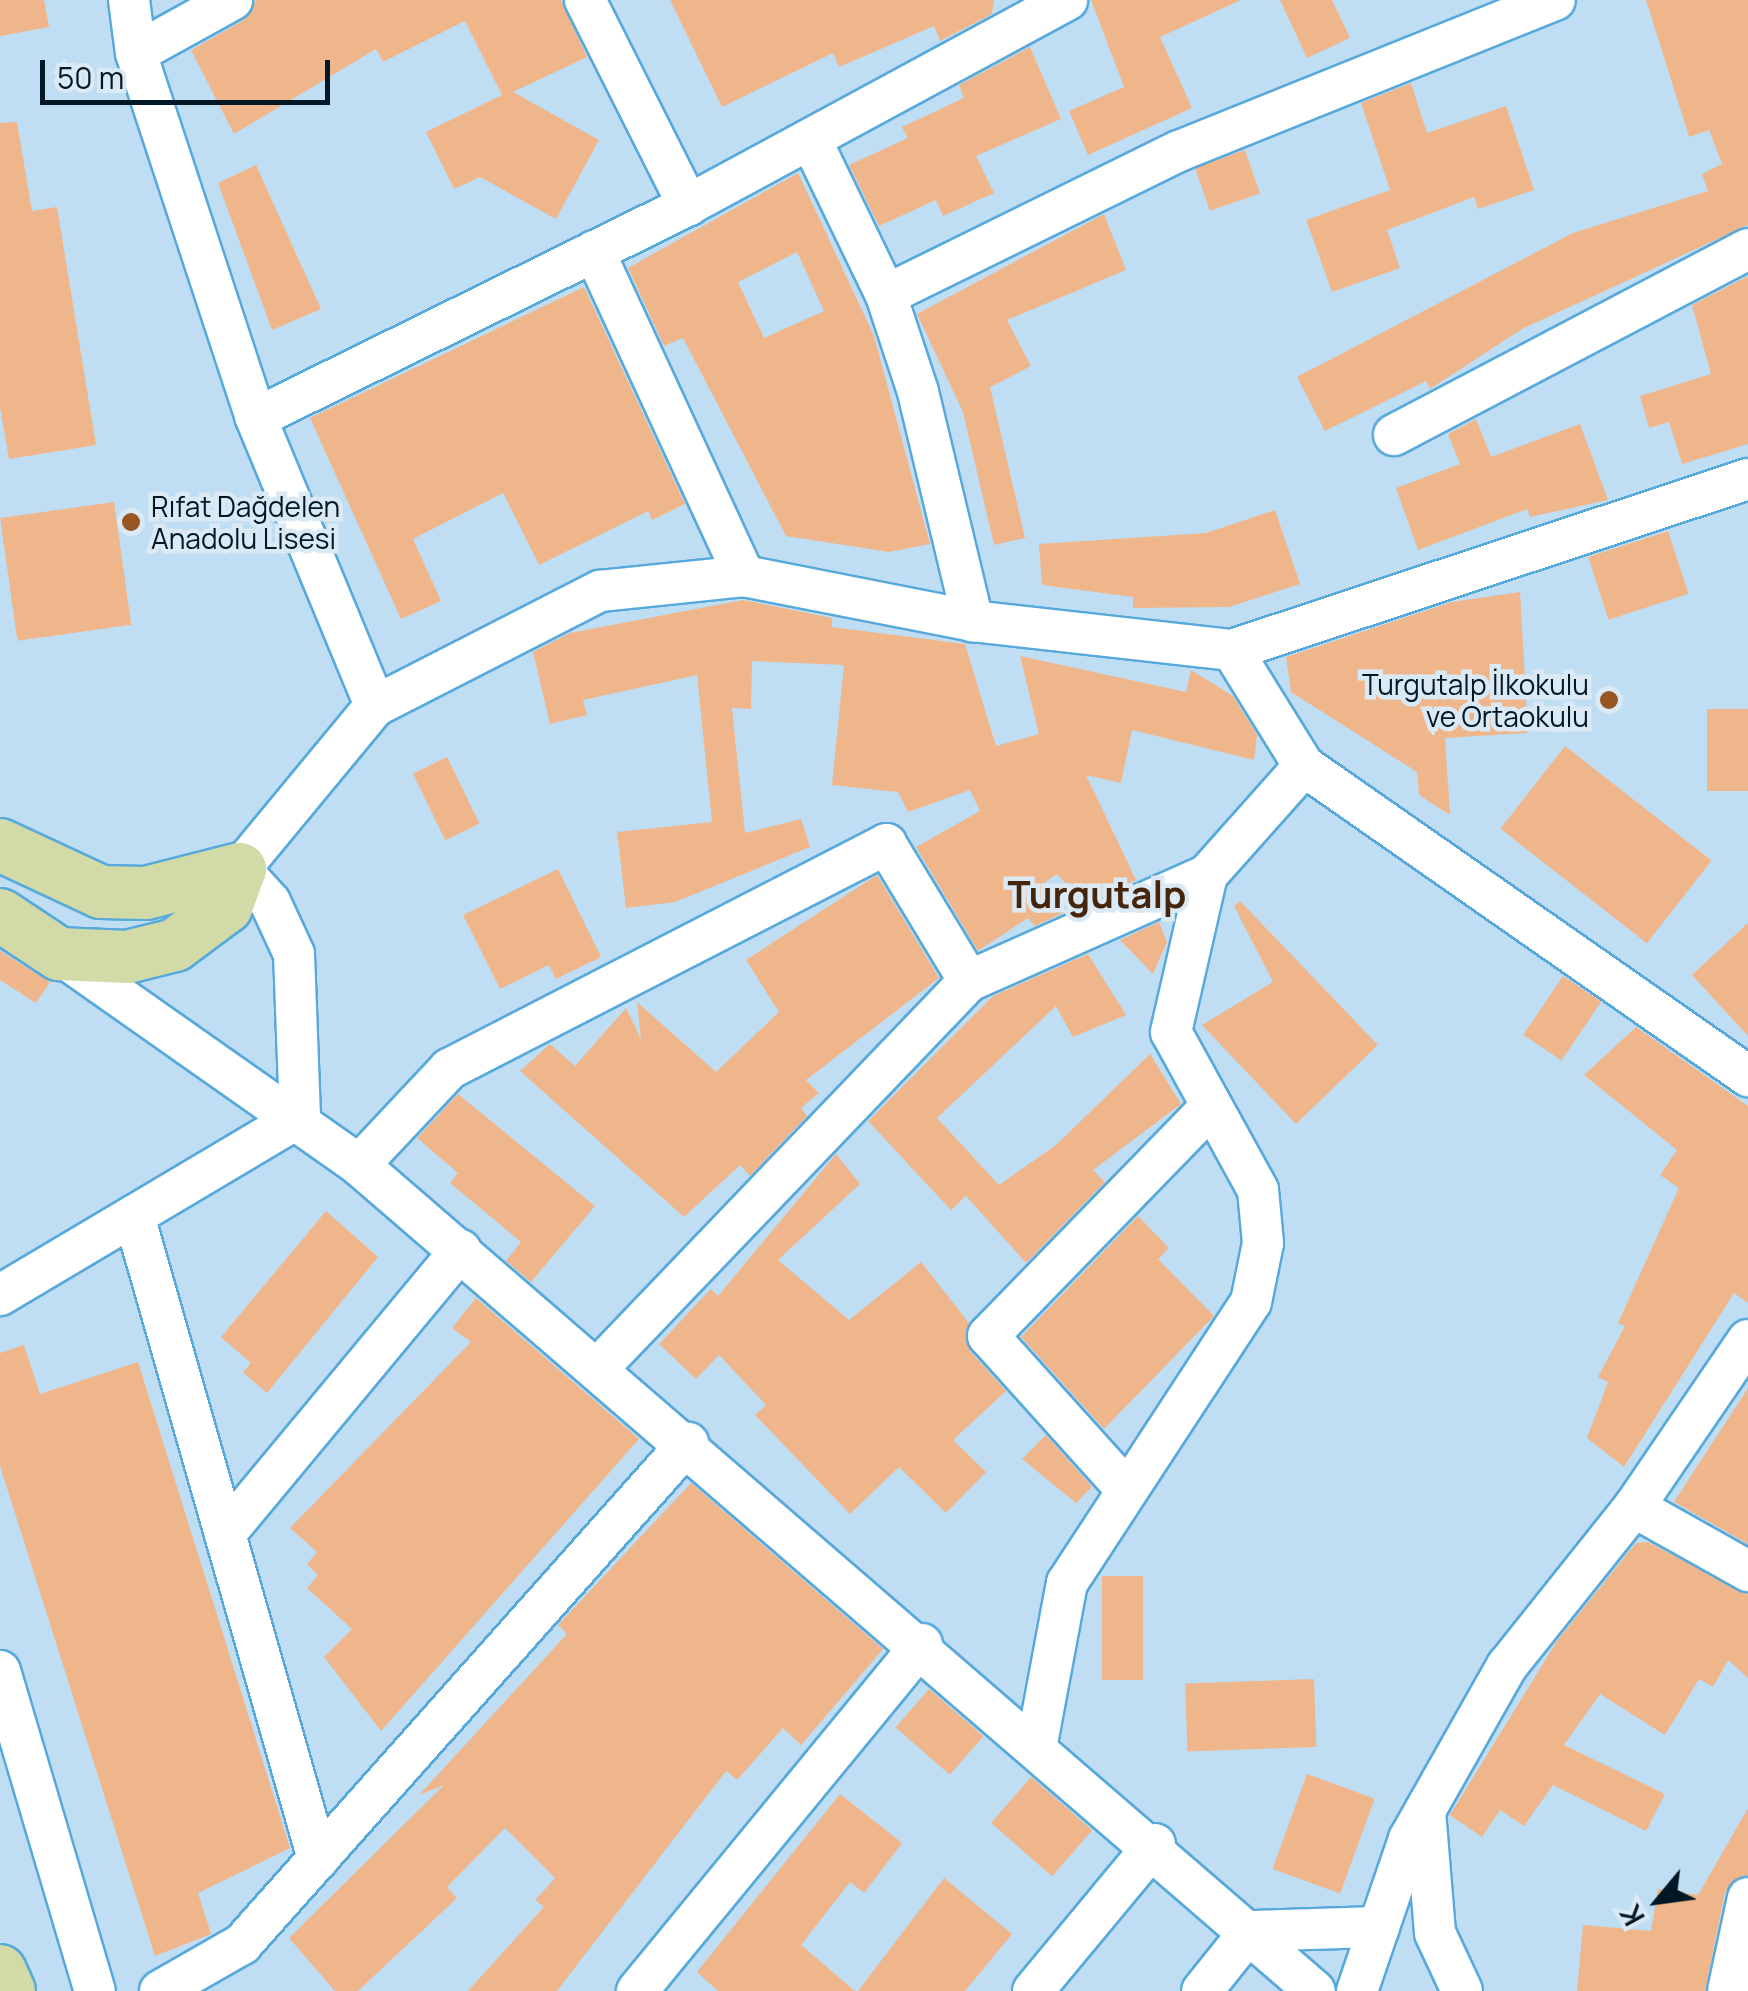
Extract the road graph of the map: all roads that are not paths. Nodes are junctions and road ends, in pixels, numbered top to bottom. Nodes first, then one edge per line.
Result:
1 (130, 0) edge
2 (232, 0) edge
3 (586, 0) edge
4 (1067, 0) edge
5 (1554, 0) edge
6 (1016, 12) edge
7 (136, 53) junction
8 (811, 140) junction
9 (688, 206) junction
10 (1748, 249) edge
11 (594, 251) junction
12 (886, 294) junction
13 (256, 418) junction
14 (1394, 435) dead end
15 (1748, 478) edge
16 (744, 576) junction
17 (973, 621) junction
18 (1232, 650) junction
19 (374, 706) junction
20 (1304, 766) junction
21 (0, 845) edge
22 (240, 869) junction
23 (1207, 876) junction
24 (0, 915) edge
25 (59, 954) junction
26 (969, 982) junction
27 (1748, 1076) edge
28 (1208, 1110) junction
29 (300, 1117) junction
30 (359, 1164) junction
31 (134, 1216) junction
32 (462, 1250) junction
33 (0, 1295) edge
34 (1748, 1340) edge
35 (600, 1366) junction
36 (688, 1442) junction
37 (1126, 1489) junction
38 (1634, 1507) junction
39 (225, 1534) junction
40 (1748, 1571) edge
41 (922, 1644) junction
42 (0, 1672) edge
43 (1036, 1743) junction
44 (1425, 1811) junction
45 (1155, 1844) junction
46 (318, 1860) junction
47 (1748, 1898) edge
48 (1379, 1926) junction
49 (1250, 1931) junction
50 (0, 1972) edge
51 (9, 1991) edge
52 (95, 1991) edge
53 (160, 1991) edge
54 (637, 1991) edge
55 (1033, 1991) edge
56 (1202, 1991) edge
57 (1315, 1991) edge
58 (1357, 1991) edge
59 (1462, 1991) edge
60 (1728, 1991) edge

1 - 7 street
2 - 7 street
3 - 9 street
4 - 6 street
5 - 12 street
6 - 8 street
7 - 13 street
8 - 9 street
8 - 12 street
9 - 11 street
10 - 14 street
11 - 13 street
11 - 16 street
12 - 17 street
13 - 19 street
15 - 18 street
16 - 17 street
16 - 19 street
17 - 18 street
18 - 20 street
19 - 22 street
20 - 23 street
20 - 27 street
21 - 22 main road
22 - 25 main road
22 - 29 street
23 - 26 street
23 - 28 street
24 - 25 main road
25 - 29 street
26 - 30 street
26 - 35 street
28 - 37 street
28 - 37 street
29 - 30 street
29 - 31 street
30 - 32 street
31 - 33 street
31 - 39 street
32 - 35 street
32 - 39 street
34 - 38 street
35 - 36 street
36 - 41 street
36 - 46 street
37 - 43 street
38 - 40 street
38 - 44 street
39 - 46 street
41 - 43 street
41 - 54 street
42 - 52 street
43 - 45 street
44 - 48 street
44 - 59 street
45 - 49 street
45 - 55 street
46 - 53 street
47 - 60 street
48 - 49 street
48 - 58 street
49 - 56 street
49 - 57 street
50 - 51 main road

